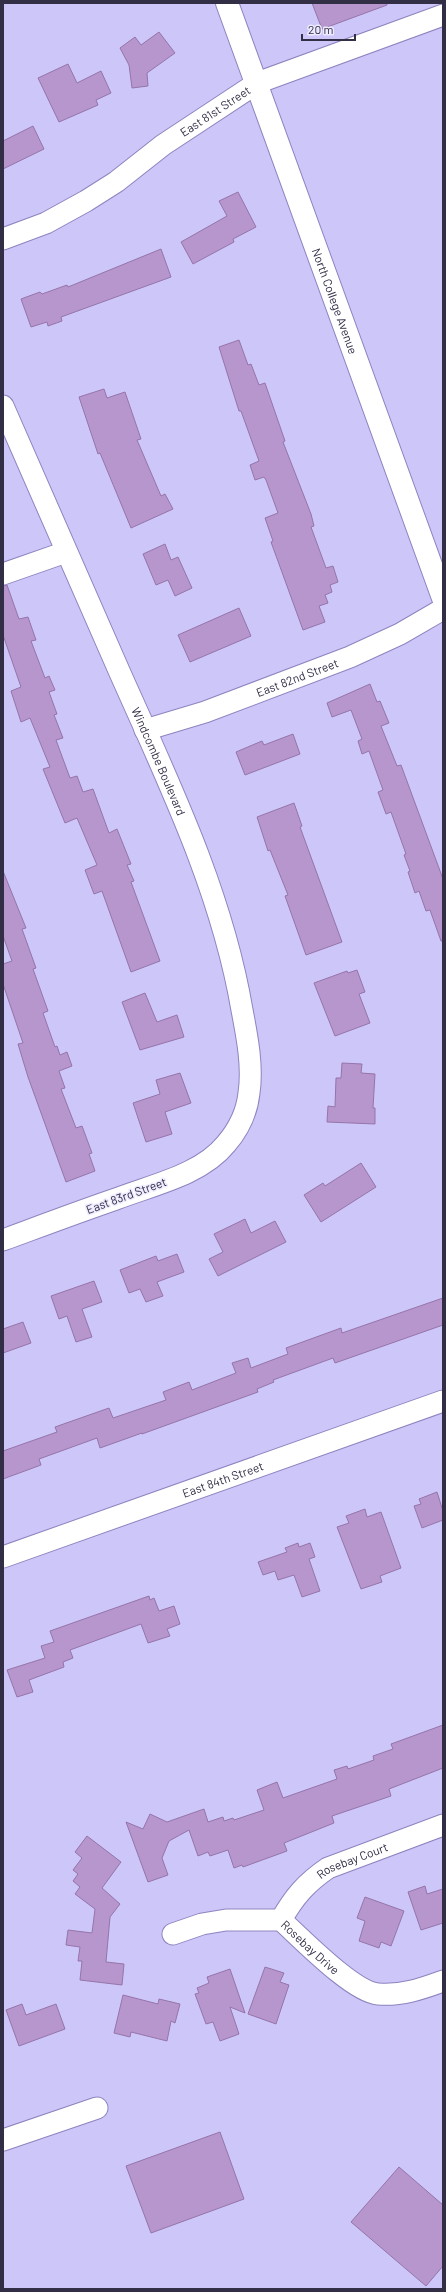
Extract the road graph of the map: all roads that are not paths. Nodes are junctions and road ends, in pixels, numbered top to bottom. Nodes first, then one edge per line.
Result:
1 (227, 3) edge
2 (443, 15) edge
3 (258, 83) junction
4 (3, 239) edge
5 (3, 406) edge
6 (66, 552) junction
7 (439, 573) edge
8 (3, 574) edge
9 (443, 598) edge
10 (443, 609) edge
11 (145, 730) junction
12 (236, 1130) joint
13 (3, 1240) edge
14 (443, 1401) edge
15 (3, 1557) edge
16 (443, 1826) edge
17 (281, 1920) junction
18 (173, 1934) dead end
19 (443, 1981) edge
20 (97, 2108) dead end
21 (3, 2140) edge

1 - 3 main road, North College Avenue
2 - 3 street, East 81st Street
3 - 4 street, East 81st Street
3 - 7 main road, North College Avenue
5 - 6 street, Windcombe Boulevard
6 - 8 street
6 - 11 street, Windcombe Boulevard
7 - 9 main road, North College Avenue
10 - 11 street, East 82nd Street
11 - 12 street, Windcombe Boulevard
12 - 13 street, East 83rd Street
14 - 15 street, East 84th Street
16 - 17 street, Rosebay Court
17 - 18 street, Rosebay Drive
17 - 19 street, Rosebay Drive
20 - 21 street

